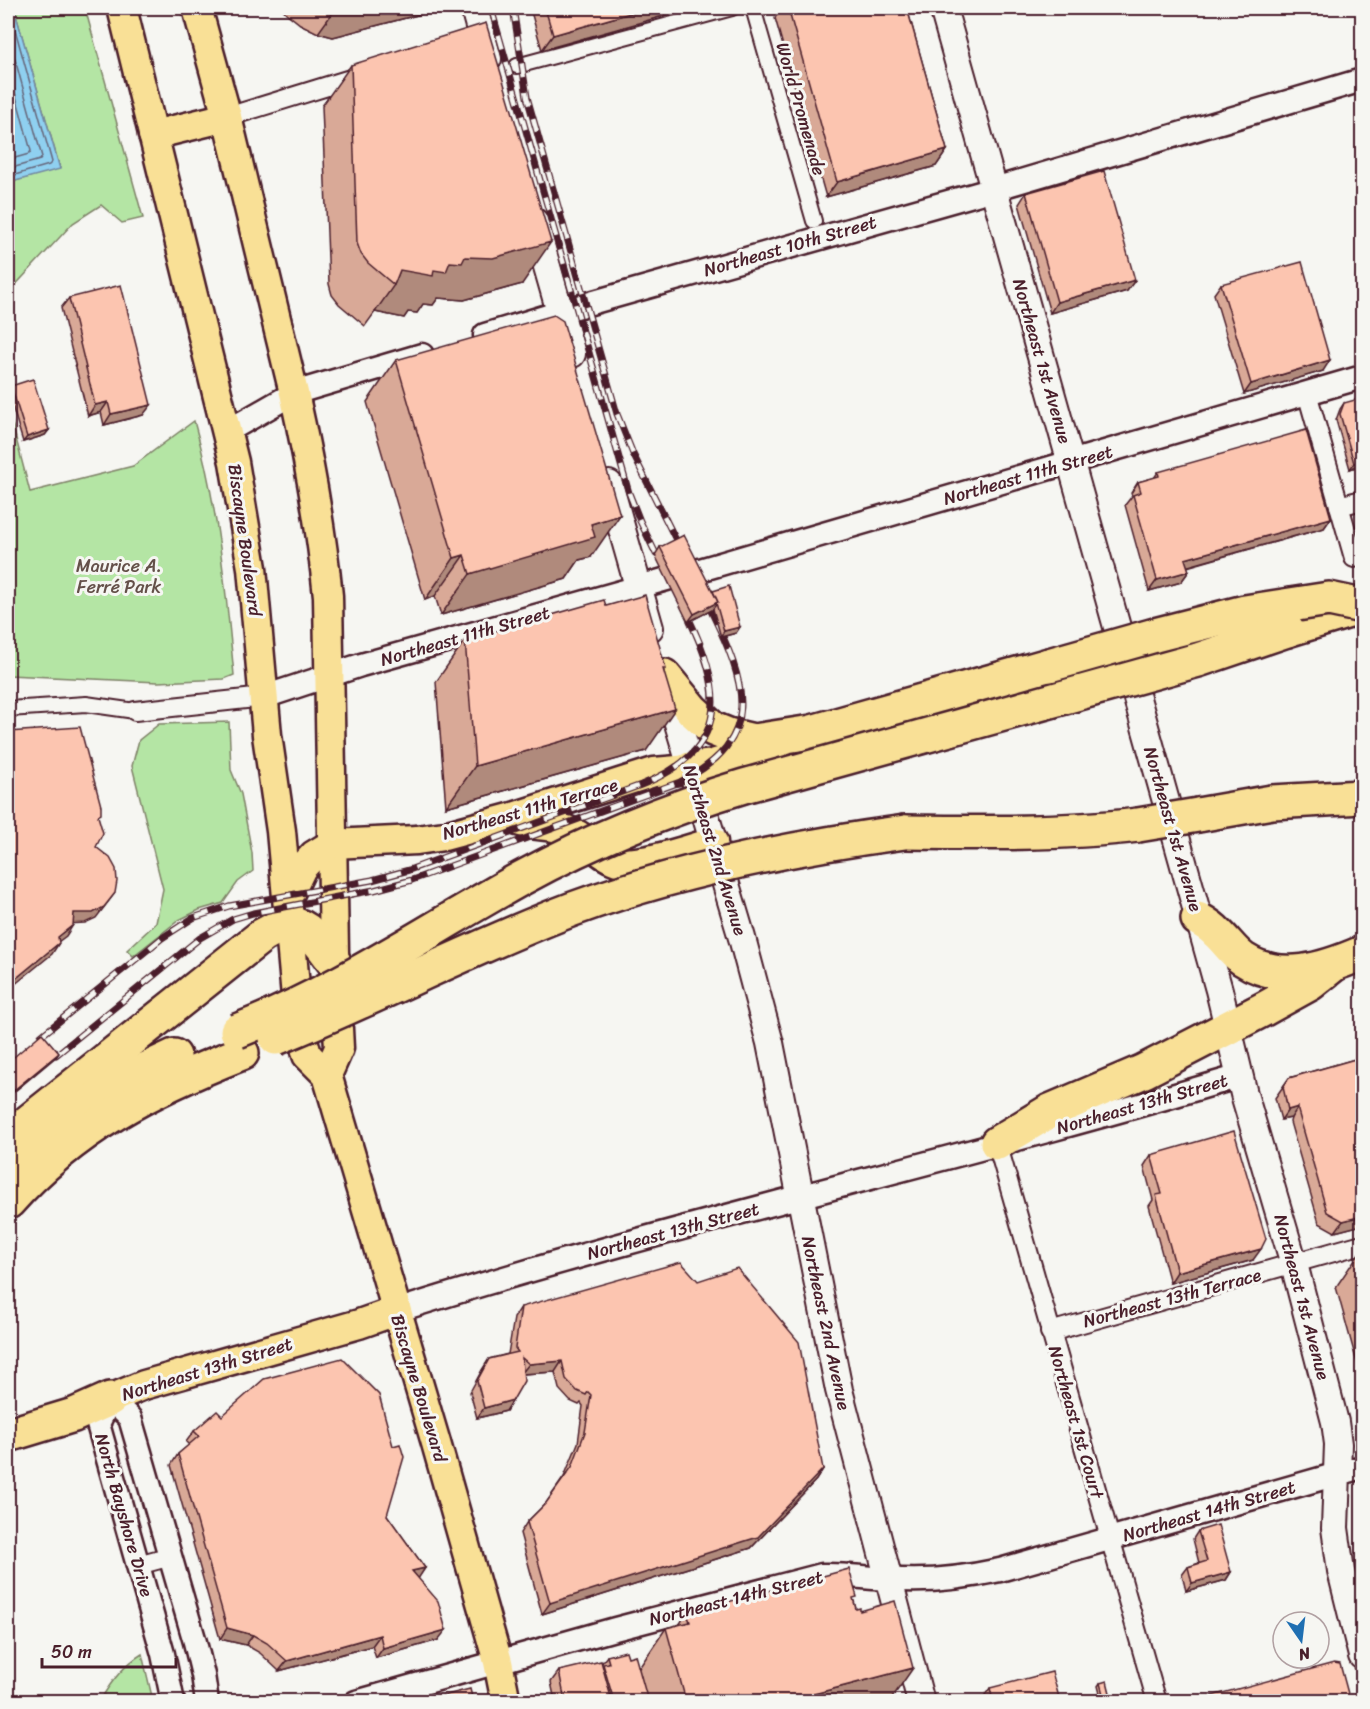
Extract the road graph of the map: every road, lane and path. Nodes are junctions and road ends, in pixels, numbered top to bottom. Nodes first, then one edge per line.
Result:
1 (122, 8) edge
2 (197, 8) edge
3 (474, 8) edge
4 (732, 8) edge
5 (753, 8) edge
6 (943, 8) edge
7 (516, 66) dead end
8 (372, 73) edge
9 (494, 79) edge
10 (1362, 80) edge
11 (227, 117) junction
12 (153, 135) junction
13 (994, 189) junction
14 (527, 196) edge
15 (814, 221) dead end
16 (560, 313) junction
17 (468, 340) edge
18 (439, 350) edge
19 (1362, 378) edge
20 (579, 379) edge
21 (294, 393) junction
22 (1307, 393) junction
23 (226, 432) junction
24 (1070, 463) junction
25 (604, 466) edge
26 (1362, 500) edge
27 (1339, 506) junction
28 (1354, 558) dead end
29 (693, 572) edge
30 (667, 579) edge
31 (638, 588) junction
32 (1362, 607) edge
33 (328, 675) junction
34 (664, 676) junction
35 (264, 697) junction
36 (8, 709) edge
37 (135, 711) joint
38 (812, 732) junction
39 (690, 769) junction
40 (1362, 797) edge
41 (510, 818) junction
42 (713, 842) junction
43 (332, 844) junction
44 (289, 911) junction
45 (1198, 919) junction
46 (1362, 952) edge
47 (334, 962) junction
48 (1332, 966) junction
49 (1228, 1028) junction
50 (239, 1042) junction
51 (327, 1075) junction
52 (1240, 1076) junction
53 (8, 1138) edge
54 (997, 1143) junction
55 (8, 1168) edge
56 (800, 1197) junction
57 (8, 1202) edge
58 (1362, 1244) edge
59 (1294, 1264) junction
60 (396, 1311) junction
61 (1050, 1332) junction
62 (111, 1399) junction
63 (8, 1435) edge
64 (1362, 1467) edge
65 (1335, 1475) junction
66 (1109, 1539) junction
67 (171, 1556) junction
68 (138, 1565) junction
69 (889, 1580) junction
70 (1362, 1656) edge
71 (498, 1662) junction
72 (172, 1701) edge
73 (207, 1701) edge
74 (356, 1701) edge
75 (506, 1701) edge
76 (921, 1701) edge
77 (1156, 1701) edge

1 - 12 main road, Biscayne Boulevard
2 - 11 main road
3 - 9 main road
4 - 7 street
5 - 15 street, World Promenade
6 - 13 main road, Northeast 1st Avenue
8 - 11 street
10 - 13 street, Northeast 10th Street
11 - 12 main road
11 - 21 main road
12 - 23 main road, Biscayne Boulevard
13 - 16 street, Northeast 10th Street
13 - 24 main road, Northeast 1st Avenue
14 - 16 main road
16 - 17 street, Northeast 10th Street
16 - 20 main road
18 - 21 street
19 - 22 street, Northeast 11th Street
21 - 23 street
21 - 33 main road
22 - 24 street, Northeast 11th Street
22 - 27 street
23 - 35 main road, Biscayne Boulevard
24 - 29 street, Northeast 11th Street
24 - 45 main road, Northeast 1st Avenue
25 - 31 main road, Northeast 2nd Avenue
26 - 27 street
27 - 28 street
30 - 31 street, Northeast 11th Street
31 - 33 street, Northeast 11th Street
31 - 34 main road, Northeast 2nd Avenue
32 - 38 highway, bridge
32 - 50 highway, bridge
33 - 35 street, Northeast 11th Street
33 - 43 main road
34 - 38 highway
34 - 39 main road, Northeast 2nd Avenue
35 - 37 street
35 - 44 main road, Biscayne Boulevard
36 - 37 street
38 - 39 highway
39 - 41 main road, Northeast 11th Terrace
39 - 42 main road, Northeast 2nd Avenue
40 - 50 highway, bridge
41 - 42 main road
41 - 43 main road, Northeast 11th Terrace
42 - 56 main road, Northeast 2nd Avenue
43 - 44 main road
43 - 47 main road
44 - 47 highway
44 - 51 main road, Biscayne Boulevard
44 - 53 highway
45 - 48 highway
45 - 49 main road, Northeast 1st Avenue
46 - 48 highway
47 - 51 main road
48 - 49 highway
49 - 52 main road, Northeast 1st Avenue
49 - 54 highway
50 - 55 highway
50 - 57 highway
51 - 60 main road, Biscayne Boulevard
52 - 54 street, Northeast 13th Street
52 - 59 main road, Northeast 1st Avenue
54 - 56 street, Northeast 13th Street
54 - 61 street, Northeast 1st Court
56 - 60 street, Northeast 13th Street
56 - 69 main road, Northeast 2nd Avenue
58 - 59 street, Northeast 13th Terrace
59 - 61 street, Northeast 13th Terrace
59 - 65 main road, Northeast 1st Avenue
60 - 62 main road, Northeast 13th Street
60 - 71 main road, Biscayne Boulevard
61 - 66 street, Northeast 1st Court
62 - 63 highway
62 - 67 street, North Bayshore Drive
62 - 68 street, North Bayshore Drive
64 - 65 street, Northeast 14th Street
65 - 66 street, Northeast 14th Street
65 - 70 main road, Northeast 1st Avenue
66 - 69 street, Northeast 14th Street
66 - 77 street, Northeast 1st Court
67 - 68 street
67 - 73 street, North Bayshore Drive
68 - 72 street, North Bayshore Drive
69 - 71 street, Northeast 14th Street
69 - 76 main road, Northeast 2nd Avenue
71 - 74 street, Northeast 14th Street
71 - 75 main road, Biscayne Boulevard

